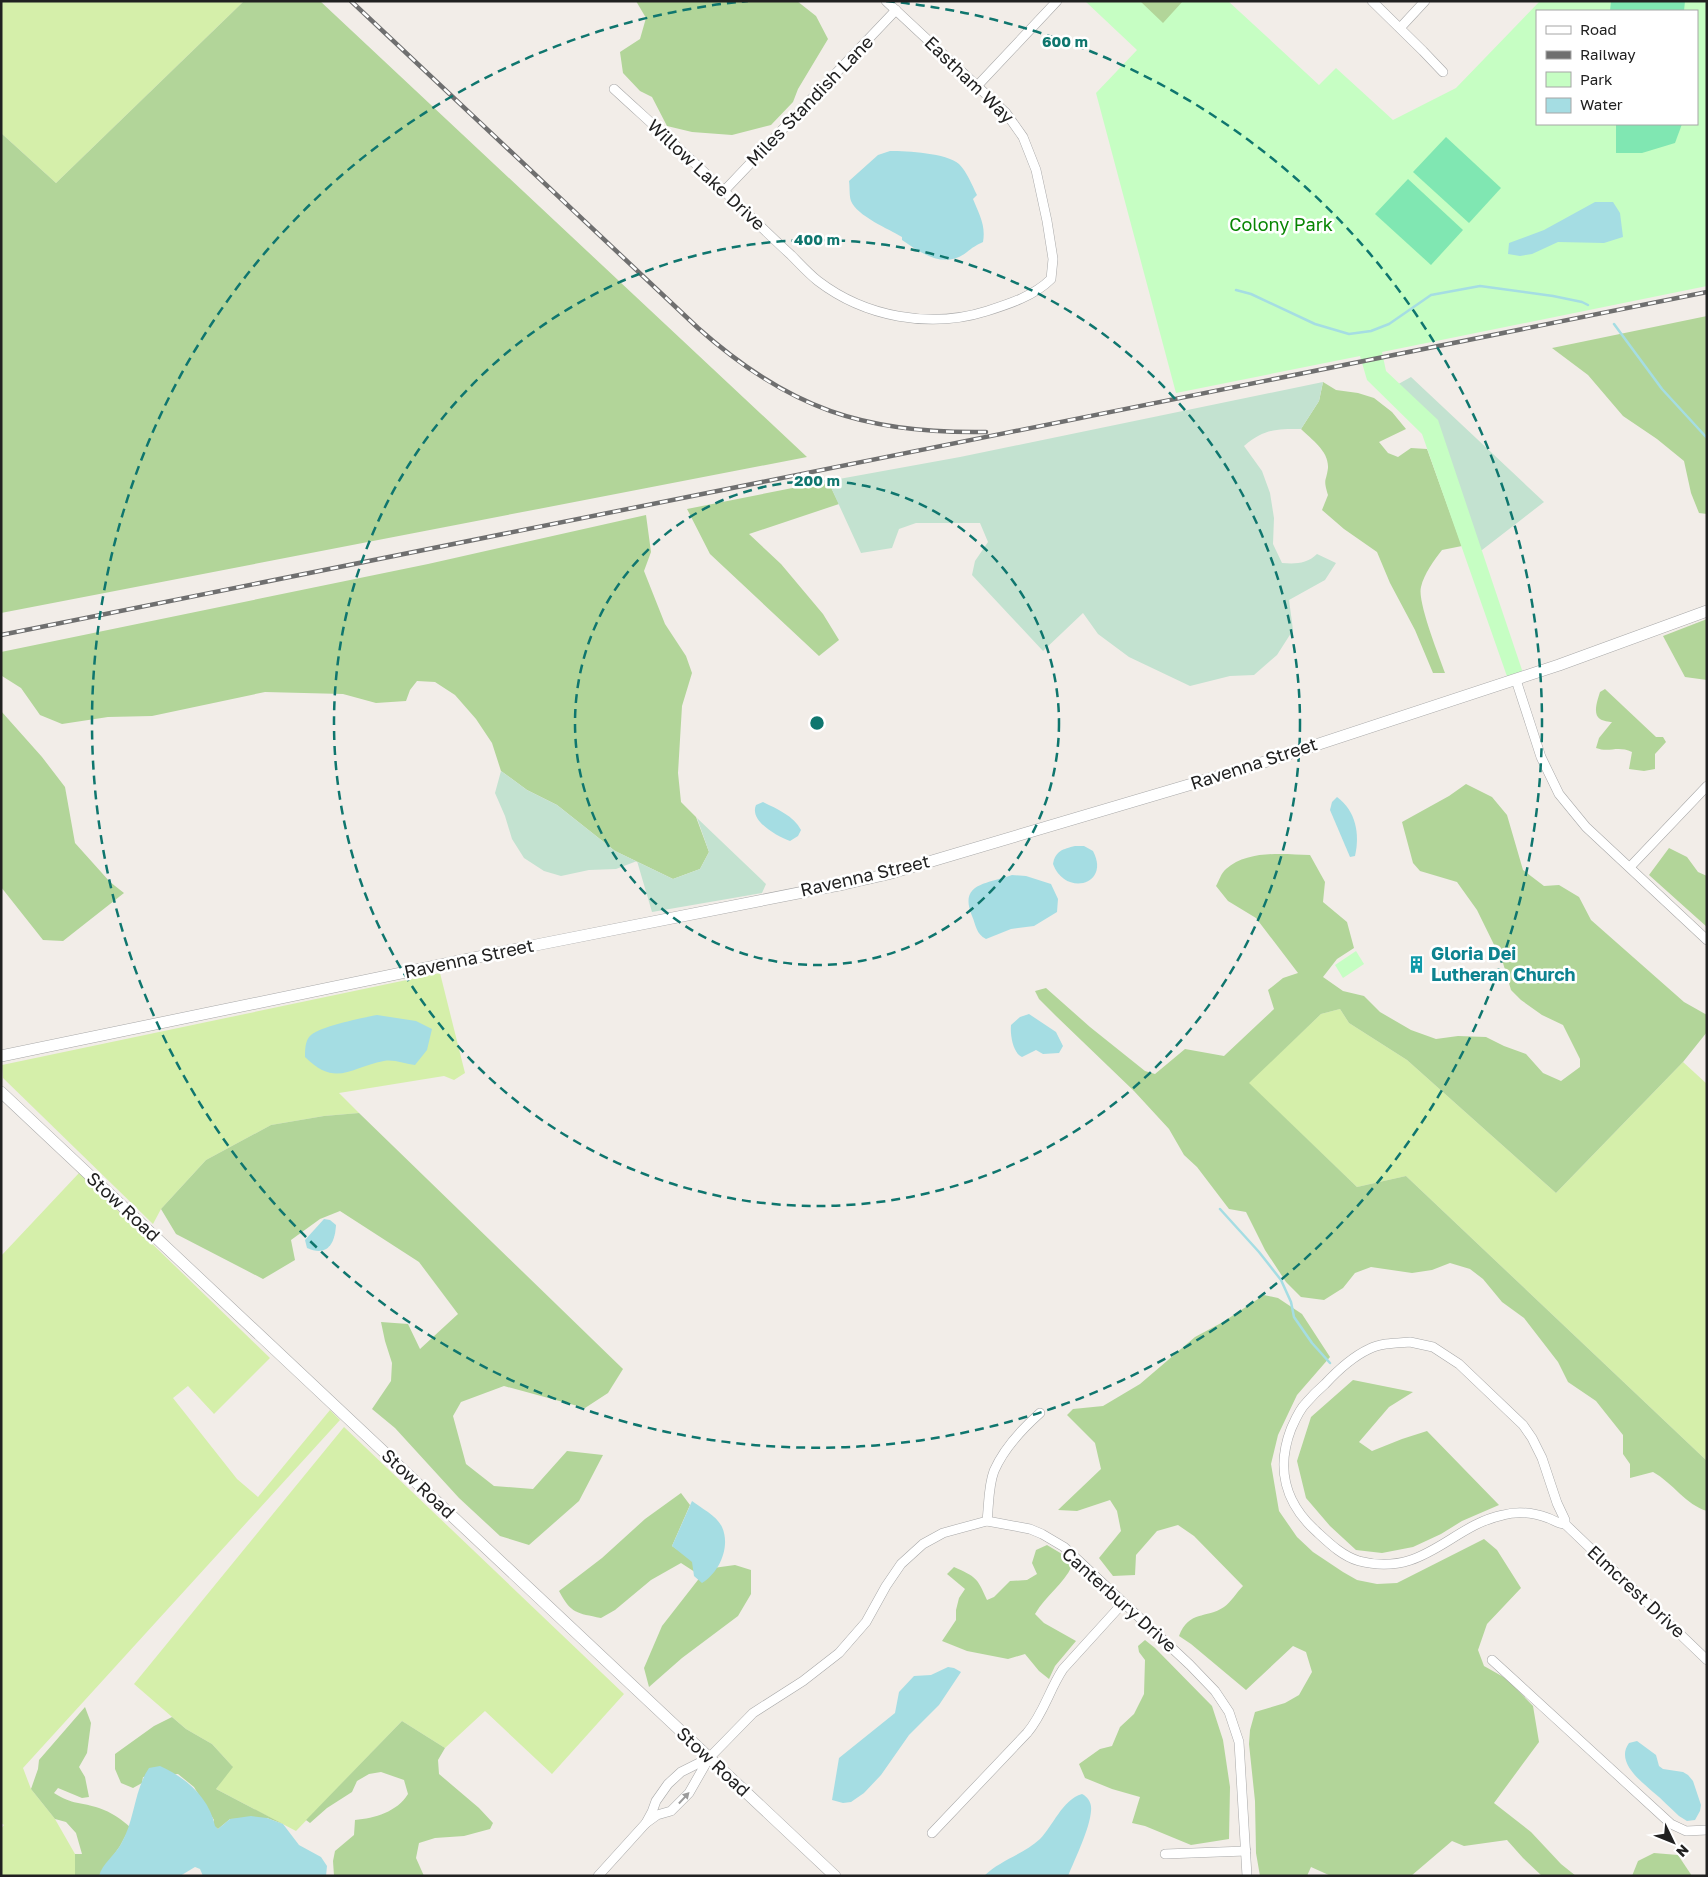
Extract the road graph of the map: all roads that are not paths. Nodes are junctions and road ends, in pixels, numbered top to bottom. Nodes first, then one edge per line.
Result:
1 (886, 1) edge
2 (1057, 1) edge
3 (1372, 1) edge
4 (1425, 1) edge
5 (896, 10) junction
6 (1400, 28) junction
7 (1443, 72) dead end
8 (978, 85) junction
9 (614, 89) dead end
10 (724, 191) junction
11 (1045, 285) joint
12 (1707, 611) edge
13 (1516, 680) junction
14 (1707, 786) edge
15 (1630, 867) junction
16 (1707, 940) edge
17 (1, 1056) edge
18 (1, 1092) edge
19 (1040, 1413) dead end
20 (986, 1521) junction
21 (1565, 1524) junction
22 (1123, 1603) junction
23 (1492, 1660) dead end
24 (1707, 1660) edge
25 (708, 1758) junction
26 (646, 1823) junction
27 (1707, 1830) edge
28 (932, 1833) dead end
29 (1246, 1851) junction
30 (1165, 1854) dead end
31 (598, 1876) edge
32 (835, 1876) edge
33 (1247, 1876) edge

1 - 5 street, Eastham Way
2 - 8 street
3 - 6 street
4 - 6 street
5 - 8 street, Eastham Way
5 - 10 street, Miles Standish Lane
6 - 7 street
8 - 11 street, Eastham Way
9 - 10 street, Willow Lake Drive
10 - 11 street, Willow Lake Drive
12 - 13 street, Ravenna Street
13 - 15 street
13 - 17 street, Ravenna Street
14 - 15 street
15 - 16 street
18 - 25 street, Stow Road
19 - 20 street
20 - 22 street, Canterbury Drive
20 - 25 street, Canterbury Drive
21 - 21 street, Elmcrest Drive
21 - 24 street, Elmcrest Drive
22 - 28 street
22 - 29 street, Canterbury Drive
23 - 27 street
25 - 26 street, Canterbury Drive
26 -> 25 street, Canterbury Drive
25 - 32 street, Stow Road
26 - 31 street, Canterbury Drive
29 - 30 street
29 - 33 street, Canterbury Drive

